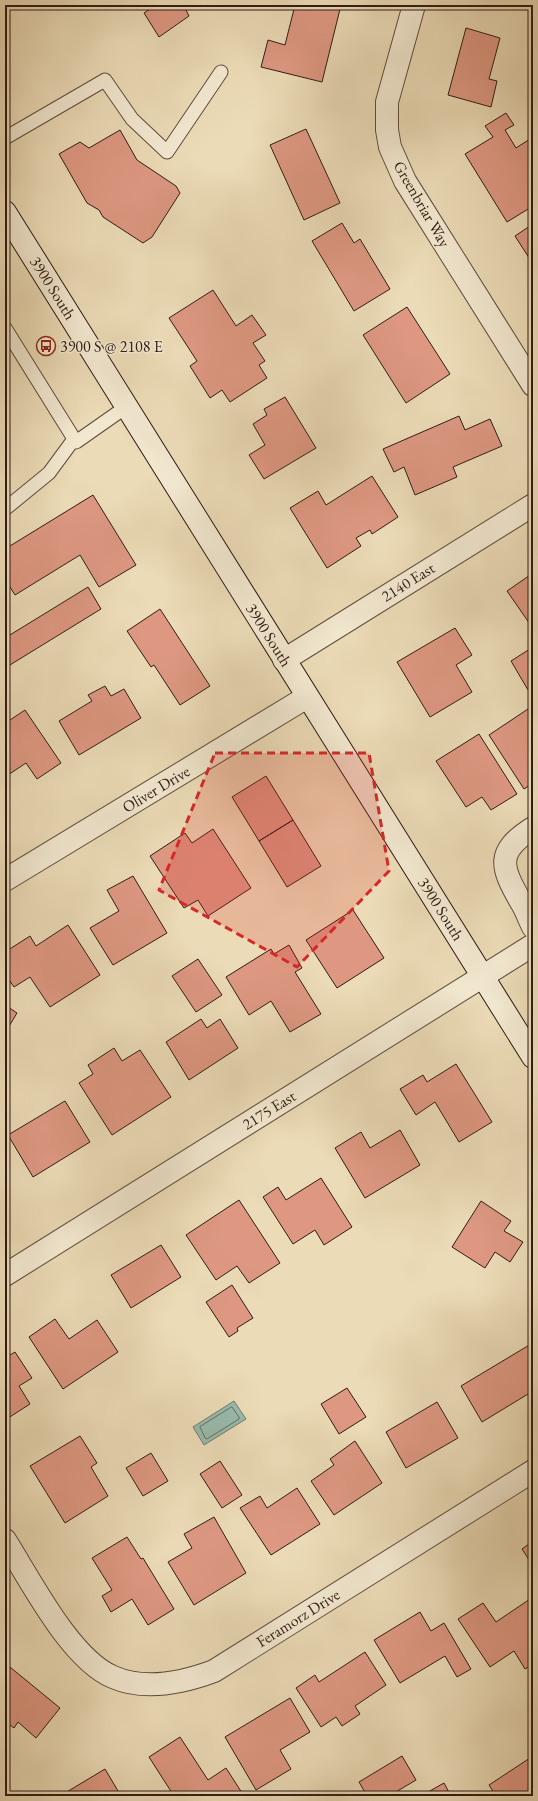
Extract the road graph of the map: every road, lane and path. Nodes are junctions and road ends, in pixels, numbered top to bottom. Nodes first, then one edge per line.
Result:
1 (414, 5) edge
2 (220, 72) dead end
3 (5, 138) edge
4 (5, 212) edge
5 (5, 328) edge
6 (533, 385) edge
7 (126, 407) junction
8 (74, 439) junction
9 (533, 505) edge
10 (5, 509) edge
11 (284, 660) junction
12 (307, 697) junction
13 (533, 828) edge
14 (5, 880) edge
15 (533, 927) edge
16 (533, 945) edge
17 (484, 977) junction
18 (533, 1057) edge
19 (5, 1275) edge
20 (533, 1471) edge
21 (6, 1545) edge

1 - 6 street, Greenbriar Way
2 - 3 lane
4 - 7 street, 3900 South
5 - 8 lane
7 - 8 lane
7 - 11 street, 3900 South
8 - 10 lane
9 - 11 street, 2140 East
11 - 12 street, 3900 South
12 - 14 street, Oliver Drive
12 - 17 street, 3900 South
13 - 15 street
16 - 17 street, 2175 East
17 - 18 street, 3900 South
17 - 19 street, 2175 East
20 - 21 street, Feramorz Drive

